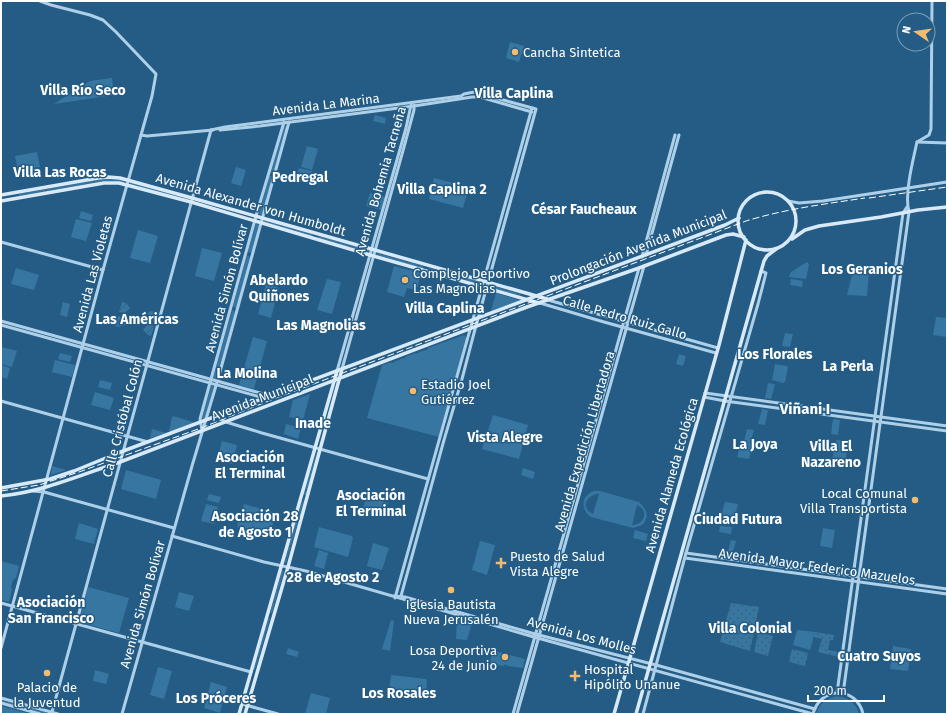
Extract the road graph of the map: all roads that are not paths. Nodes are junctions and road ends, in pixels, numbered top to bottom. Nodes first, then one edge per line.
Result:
1 (40, 1) edge
2 (932, 1) edge
3 (412, 105) junction
4 (532, 110) junction
5 (286, 119) junction
6 (289, 122) junction
7 (283, 123) junction
8 (211, 130) junction
9 (141, 135) junction
10 (677, 135) dead end
11 (917, 142) junction
12 (947, 143) edge
13 (128, 180) junction
14 (947, 182) edge
15 (126, 185) junction
16 (909, 188) junction
17 (1, 195) edge
18 (192, 198) junction
19 (1, 201) edge
20 (788, 201) junction
21 (191, 202) junction
22 (907, 207) junction
23 (947, 207) edge
24 (909, 212) junction
25 (903, 213) junction
26 (256, 216) junction
27 (263, 218) junction
28 (739, 218) junction
29 (255, 221) junction
30 (262, 223) junction
31 (745, 239) junction
32 (1, 242) edge
33 (787, 242) junction
34 (776, 249) junction
35 (374, 250) junction
36 (372, 256) junction
37 (644, 256) junction
38 (644, 266) junction
39 (639, 268) junction
40 (103, 270) junction
41 (761, 271) junction
42 (483, 281) junction
43 (488, 283) junction
44 (482, 287) junction
45 (486, 288) junction
46 (524, 293) junction
47 (538, 297) junction
48 (529, 300) junction
49 (548, 300) junction
50 (540, 303) junction
51 (522, 304) junction
52 (528, 307) joint
53 (478, 318) junction
54 (472, 320) junction
55 (1, 321) edge
56 (624, 322) junction
57 (628, 323) junction
58 (1, 325) edge
59 (476, 327) junction
60 (622, 327) junction
61 (626, 328) junction
62 (470, 329) junction
63 (83, 344) junction
64 (82, 348) junction
65 (718, 348) junction
66 (716, 353) junction
67 (148, 361) junction
68 (146, 365) junction
69 (342, 370) junction
70 (337, 372) junction
71 (340, 378) junction
72 (335, 380) junction
73 (210, 381) junction
74 (218, 381) junction
75 (216, 385) junction
76 (705, 393) junction
77 (272, 396) junction
78 (726, 396) junction
79 (704, 397) junction
80 (732, 397) junction
81 (266, 398) junction
82 (329, 399) junction
83 (334, 400) junction
84 (1, 401) edge
85 (725, 401) junction
86 (765, 401) junction
87 (730, 402) junction
88 (764, 406) junction
89 (839, 411) junction
90 (838, 416) junction
91 (875, 416) junction
92 (216, 417) junction
93 (881, 417) junction
94 (63, 418) junction
95 (206, 421) junction
96 (874, 421) junction
97 (226, 422) junction
98 (880, 422) junction
99 (200, 423) junction
100 (947, 426) edge
101 (202, 430) junction
102 (947, 431) edge
103 (127, 436) junction
104 (148, 442) junction
105 (315, 448) junction
106 (320, 449) junction
107 (123, 452) junction
108 (120, 462) junction
109 (428, 479) junction
110 (47, 480) junction
111 (45, 487) junction
112 (1, 488) edge
113 (31, 491) junction
114 (44, 492) junction
115 (1, 496) edge
116 (107, 509) junction
117 (174, 528) junction
118 (172, 536) junction
119 (686, 553) junction
120 (685, 558) junction
121 (282, 566) junction
122 (288, 567) junction
123 (853, 576) junction
124 (859, 577) junction
125 (853, 581) junction
126 (858, 582) junction
127 (947, 588) edge
128 (947, 594) edge
129 (401, 596) junction
130 (395, 597) junction
131 (1, 603) edge
132 (12, 606) junction
133 (76, 624) junction
134 (535, 635) junction
135 (539, 636) junction
136 (142, 642) junction
137 (1, 648) edge
138 (630, 658) junction
139 (628, 662) junction
140 (650, 663) junction
141 (656, 665) junction
142 (648, 668) junction
143 (655, 670) junction
144 (251, 672) junction
145 (837, 693) junction
146 (843, 694) junction
147 (1, 698) edge
148 (1, 703) edge
149 (242, 704) junction
150 (248, 705) junction
151 (815, 709) junction
152 (52, 712) junction
153 (40, 714) edge
154 (58, 714) edge
155 (122, 714) edge
156 (239, 714) edge
157 (245, 714) edge
158 (278, 714) edge
159 (513, 714) edge
160 (517, 714) edge
161 (614, 714) edge
162 (636, 714) edge
163 (643, 714) edge
164 (814, 714) edge
165 (863, 714) edge

1 - 9 street, Avenida Las Violetas
2 - 11 street
3 - 4 street, Avenida La Marina
3 - 5 street, Avenida La Marina
3 - 6 street, Avenida La Marina
3 - 35 street, Avenida Bohemia Tacneña
4 - 42 street
4 - 43 street, Avenida La Marina
5 - 6 street
5 - 7 street, Avenida Simón Bolívar
5 - 8 street, Avenida La Marina
6 - 7 street, Avenida La Marina
6 - 27 street, Avenida Simón Bolívar
7 - 8 street, Avenida La Marina
7 - 26 street, Avenida Simón Bolívar
8 - 9 street, Avenida La Marina
8 - 18 street, Calle Cristóbal Colón
9 - 13 street, Avenida Las Violetas
10 - 37 street
11 - 12 street
11 - 16 street
13 - 15 street, Avenida Las Violetas
13 - 17 main road, Avenida Alexander von Humboldt
13 - 18 main road, Avenida Alexander von Humboldt
14 - 16 street, Prolongación Avenida Municipal
15 - 19 main road, Avenida Alexander von Humboldt
15 - 21 main road, Avenida Alexander von Humboldt
15 - 40 street, Avenida Las Violetas
16 - 20 street, Prolongación Avenida Municipal
16 - 22 street
18 - 21 street, Calle Cristóbal Colón
18 - 26 main road, Avenida Alexander von Humboldt
20 - 28 main road, Prolongación Avenida Municipal
20 - 33 main road
21 - 29 main road, Avenida Alexander von Humboldt
21 - 67 street, Calle Cristóbal Colón
22 - 24 street
22 - 25 street
23 - 24 main road
24 - 25 main road
24 - 93 street
25 - 33 main road
25 - 91 street
26 - 27 main road, Avenida Alexander von Humboldt
26 - 29 street, Avenida Simón Bolívar
27 - 30 street, Avenida Simón Bolívar
27 - 35 main road, Avenida Alexander von Humboldt
28 - 31 main road, Prolongación Avenida Municipal
28 - 37 main road, Prolongación Avenida Municipal
29 - 30 main road, Avenida Alexander von Humboldt
29 - 73 street, Avenida Simón Bolívar
30 - 36 main road, Avenida Alexander von Humboldt
30 - 74 street, Avenida Simón Bolívar
31 - 34 main road, Prolongación Avenida Municipal
31 - 38 main road, Prolongación Avenida Municipal
31 - 65 main road, Avenida Alameda Ecológica
32 - 40 street
33 - 34 main road
34 - 41 main road
35 - 36 street, Avenida Bohemia Tacneña
35 - 42 main road, Avenida Alexander von Humboldt
36 - 44 main road, Avenida Alexander von Humboldt
36 - 69 street, Avenida Bohemia Tacneña
36 - 70 street, Avenida Bohemia Tacneña
37 - 47 main road, Prolongación Avenida Municipal
38 - 39 main road, Prolongación Avenida Municipal
38 - 57 street, Avenida Expedición Libertadora
39 - 49 main road, Prolongación Avenida Municipal
39 - 56 street, Avenida Expedición Libertadora
40 - 63 street, Avenida Las Violetas
41 - 78 main road
41 - 80 street
42 - 43 main road, Avenida Alexander von Humboldt
42 - 44 street
43 - 45 street
43 - 46 main road, Avenida Alexander von Humboldt
44 - 45 main road, Avenida Alexander von Humboldt
44 - 54 street
45 - 51 main road, Avenida Alexander von Humboldt
45 - 53 street
46 - 47 main road, Avenida Alexander von Humboldt
46 - 51 main road
47 - 48 main road, Prolongación Avenida Municipal
47 - 49 main road, Calle Pedro Ruiz Gallo
48 - 50 main road, Calle Pedro Ruiz Gallo
48 - 51 main road, Prolongación Avenida Municipal
49 - 50 main road, Prolongación Avenida Municipal
49 - 56 street, Calle Pedro Ruiz Gallo
50 - 52 main road, Prolongación Avenida Municipal
50 - 60 street, Calle Pedro Ruiz Gallo
51 - 52 main road, Avenida Municipal
51 - 53 main road, Avenida Municipal
51 - 59 main road, Avenida Municipal
53 - 54 main road, Avenida Municipal
53 - 59 street
54 - 62 street
54 - 69 main road, Avenida Municipal
55 - 63 street
56 - 57 street, Calle Pedro Ruiz Gallo
56 - 60 street, Avenida Expedición Libertadora
57 - 61 street, Avenida Expedición Libertadora
57 - 65 street, Calle Pedro Ruiz Gallo
58 - 64 street
59 - 62 main road, Avenida Municipal
59 - 129 street
60 - 61 street, Calle Pedro Ruiz Gallo
60 - 134 street, Avenida Expedición Libertadora
61 - 66 street, Calle Pedro Ruiz Gallo
61 - 135 street, Avenida Expedición Libertadora
62 - 71 main road, Avenida Municipal
62 - 109 street
63 - 64 street, Avenida Las Violetas
63 - 67 street
64 - 68 street
64 - 94 street, Avenida Las Violetas
65 - 66 main road, Avenida Alameda Ecológica
66 - 76 main road, Avenida Alameda Ecológica
67 - 68 street, Calle Cristóbal Colón
67 - 73 street
68 - 73 street
68 - 103 street, Calle Cristóbal Colón
69 - 70 main road, Avenida Municipal
69 - 71 main road, Avenida Bohemia Tacneña
70 - 72 main road, Avenida Bohemia Tacneña
70 - 77 main road, Avenida Municipal
71 - 72 main road, Avenida Municipal
71 - 83 main road, Avenida Bohemia Tacneña
72 - 82 main road, Avenida Bohemia Tacneña
72 - 97 main road, Avenida Municipal
73 - 74 street
73 - 75 street
73 - 99 street, Avenida Simón Bolívar
74 - 75 street, Avenida Simón Bolívar
74 - 77 street
75 - 81 street
75 - 95 street, Avenida Simón Bolívar
76 - 78 street
76 - 79 main road, Avenida Alameda Ecológica
77 - 81 main road, Avenida Municipal
78 - 80 street
78 - 85 main road
79 - 85 street
79 - 138 main road, Avenida Alameda Ecológica
80 - 86 street
80 - 87 street
81 - 92 main road, Avenida Municipal
82 - 83 main road
82 - 105 main road, Avenida Bohemia Tacneña
83 - 106 main road, Avenida Bohemia Tacneña
84 - 94 street
85 - 87 street
85 - 140 main road
86 - 88 street
86 - 89 street
87 - 88 street
87 - 119 street
88 - 90 street
89 - 90 street
89 - 91 street
90 - 96 street
91 - 93 street
91 - 96 street
92 - 95 main road, Avenida Municipal
92 - 97 street
93 - 98 street
93 - 100 street
94 - 103 street
94 - 110 street, Avenida Las Violetas
95 - 99 main road, Avenida Municipal
95 - 101 street, Avenida Simón Bolívar
96 - 98 street
96 - 123 street
97 - 101 main road, Avenida Municipal
97 - 105 street
98 - 102 street
98 - 124 street
99 - 101 street, Avenida Simón Bolívar
99 - 104 main road, Avenida Municipal
101 - 108 main road, Avenida Municipal
101 - 117 street, Avenida Simón Bolívar
103 - 104 street
103 - 107 street, Calle Cristóbal Colón
104 - 107 main road, Avenida Municipal
105 - 106 street
105 - 121 main road, Avenida Bohemia Tacneña
106 - 109 street
106 - 122 main road, Avenida Bohemia Tacneña
107 - 108 street, Calle Cristóbal Colón
107 - 110 main road, Avenida Municipal
108 - 111 main road, Avenida Municipal
108 - 116 street, Calle Cristóbal Colón
109 - 130 street
110 - 111 street, Avenida Las Violetas
110 - 112 main road, Avenida Municipal
111 - 113 main road, Avenida Municipal
111 - 114 street, Avenida Las Violetas
113 - 114 street
113 - 115 main road, Avenida Municipal
114 - 116 street
114 - 132 street, Avenida Las Violetas
116 - 117 street
116 - 133 street, Calle Cristóbal Colón
117 - 118 street, Avenida Simón Bolívar
118 - 121 street, Avenida Los Molles
118 - 136 street, Avenida Simón Bolívar
119 - 120 street
119 - 123 street, Avenida Mayor Federico Mazuelos
120 - 125 street, Avenida Mayor Federico Mazuelos
120 - 141 street
121 - 122 street, Avenida Los Molles
121 - 144 main road, Avenida Bohemia Tacneña
122 - 130 street, Avenida Los Molles
122 - 150 main road, Avenida Bohemia Tacneña
123 - 124 street, Avenida Mayor Federico Mazuelos
123 - 125 street
124 - 126 street
124 - 127 street, Avenida Mayor Federico Mazuelos
125 - 126 street, Avenida Mayor Federico Mazuelos
125 - 145 street
126 - 128 street, Avenida Mayor Federico Mazuelos
126 - 146 street
129 - 130 street, Avenida Los Molles
129 - 134 street, Avenida Los Molles
130 - 134 street, Avenida Los Molles
131 - 132 street
132 - 133 street
132 - 137 street, Avenida Las Violetas
133 - 136 street
133 - 152 street, Calle Cristóbal Colón
134 - 135 street, Avenida Los Molles
134 - 159 street, Avenida Expedición Libertadora
135 - 138 street, Avenida Los Molles
135 - 139 street, Avenida Los Molles
135 - 160 street, Avenida Expedición Libertadora
136 - 144 street
136 - 155 street, Avenida Simón Bolívar
138 - 139 main road, Avenida Alameda Ecológica
138 - 140 street, Avenida Los Molles
139 - 142 street, Avenida Los Molles
139 - 161 main road, Avenida Alameda Ecológica
140 - 141 street, Avenida Los Molles
140 - 142 main road
141 - 143 street
141 - 151 street, Avenida Los Molles
142 - 143 street, Avenida Los Molles
142 - 162 main road
143 - 163 street
143 - 164 street, Avenida Los Molles
144 - 149 main road, Avenida Bohemia Tacneña
145 - 146 street
145 - 151 street
146 - 165 street
147 - 152 street
148 - 153 street
149 - 150 street
149 - 156 main road, Avenida Bohemia Tacneña
150 - 157 main road, Avenida Bohemia Tacneña
150 - 158 street
151 - 164 street
152 - 154 street

